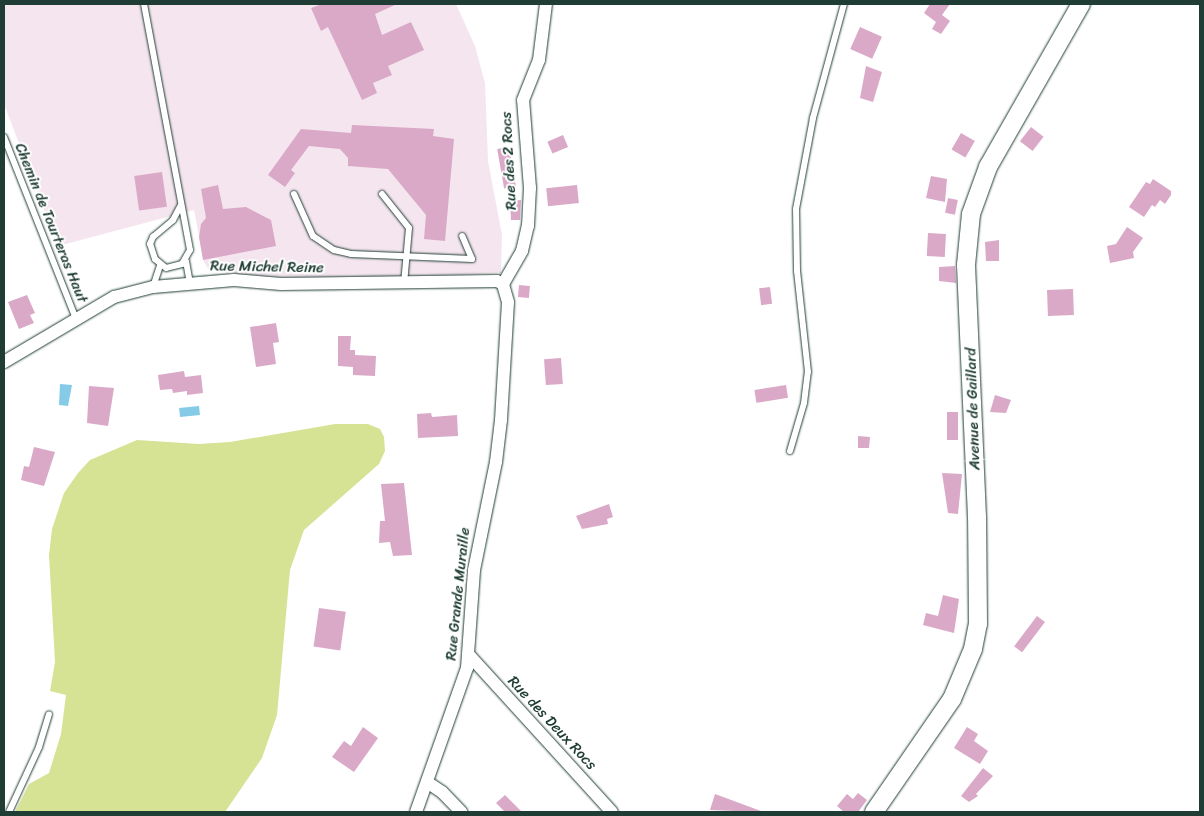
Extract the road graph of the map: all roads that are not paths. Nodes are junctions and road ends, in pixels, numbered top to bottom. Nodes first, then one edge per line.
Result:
1 (144, 4) edge
2 (546, 4) edge
3 (844, 4) edge
4 (1081, 4) edge
5 (4, 137) edge
6 (294, 194) dead end
7 (382, 194) dead end
8 (181, 205) junction
9 (462, 236) dead end
10 (408, 256) junction
11 (186, 260) junction
12 (160, 265) junction
13 (190, 282) junction
14 (503, 284) junction
15 (404, 285) junction
16 (154, 287) junction
17 (76, 319) junction
18 (43, 340) junction
19 (4, 357) edge
20 (4, 362) edge
21 (790, 451) dead end
22 (469, 655) junction
23 (49, 714) dead end
24 (427, 782) junction
25 (9, 812) edge
26 (416, 812) edge
27 (461, 812) edge
28 (612, 812) edge
29 (874, 812) edge

1 - 8 lane
2 - 14 street, Rue des 2 Rocs
3 - 21 lane
4 - 29 street, Avenue de Gaillard
5 - 17 lane, Chemin de Tourteras Haut
6 - 10 lane
7 - 10 lane
8 - 11 lane
8 - 12 lane
9 - 10 lane
10 - 15 lane
11 - 12 lane
11 - 13 lane
12 - 16 lane
13 - 15 street, Rue Michel Reine
13 - 16 street, Rue Michel Reine
14 - 15 street, Rue Michel Reine
14 - 22 street, Rue Grande Muraille
16 - 17 street, Rue Michel Reine
17 - 18 street, Rue Michel Reine
18 - 19 street, Rue Michel Reine
18 - 20 street, Rue Michel Reine
22 - 24 street, Rue Grande Muraille
22 - 28 street, Rue des Deux Rocs
23 - 25 lane
24 - 26 street, Rue Grande Muraille
24 - 27 street

